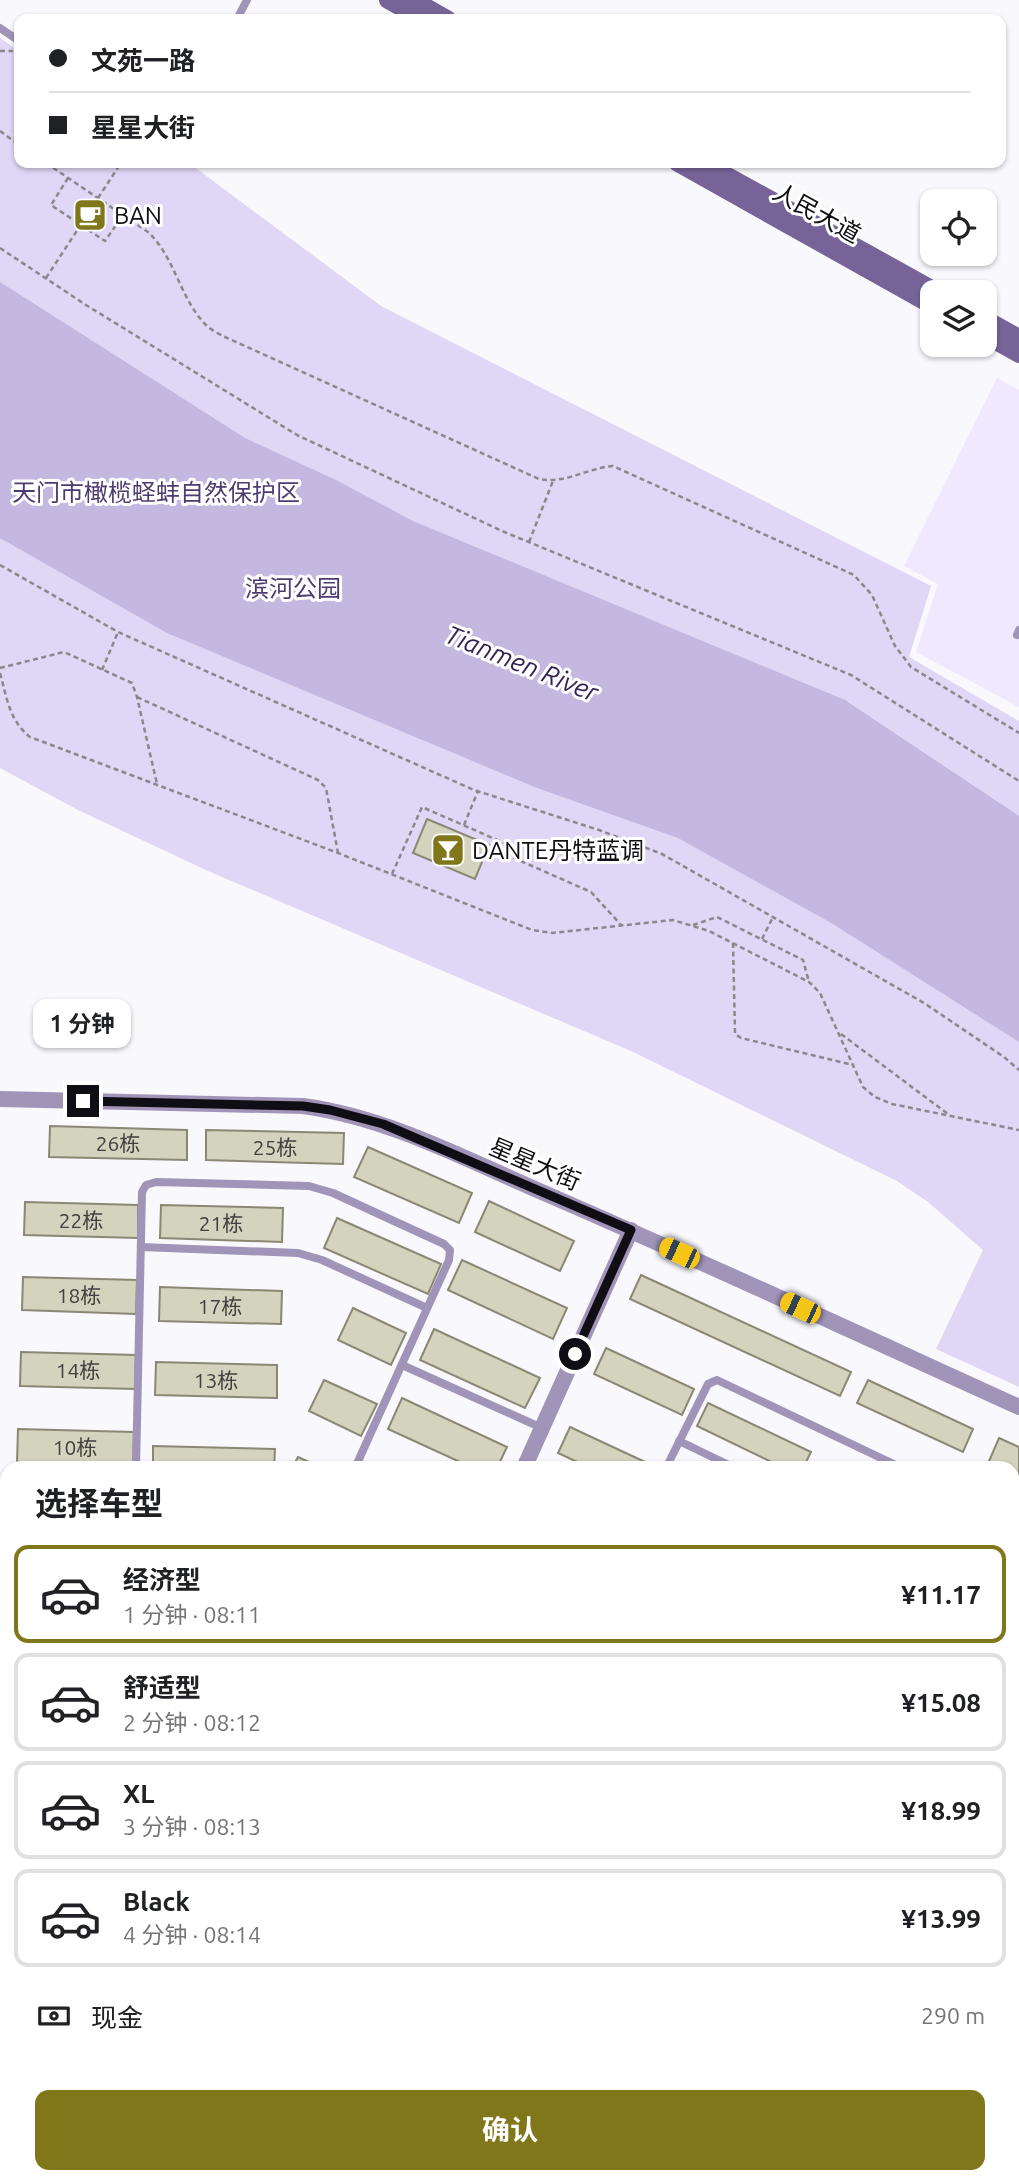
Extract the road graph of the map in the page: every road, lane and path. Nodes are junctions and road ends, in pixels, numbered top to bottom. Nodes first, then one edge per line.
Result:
1 (388, 0) edge
2 (413, 0) edge
3 (413, 14) edge
4 (438, 14) edge
5 (53, 168) edge
6 (118, 168) edge
7 (687, 168) edge
8 (714, 168) edge
9 (68, 178) junction
10 (98, 198) junction
11 (122, 215) junction
12 (81, 225) junction
13 (0, 248) edge
14 (46, 278) junction
15 (920, 283) edge
16 (920, 299) edge
17 (997, 326) edge
18 (1019, 338) edge
19 (997, 342) edge
20 (1019, 354) edge
21 (553, 481) junction
22 (529, 542) junction
23 (0, 565) edge
24 (118, 632) junction
25 (102, 670) junction
26 (0, 671) edge
27 (137, 697) junction
28 (1019, 733) edge
29 (1019, 781) edge
30 (157, 785) junction
31 (478, 791) junction
32 (464, 825) junction
33 (338, 853) junction
34 (392, 874) junction
35 (773, 917) junction
36 (693, 925) junction
37 (622, 926) junction
38 (762, 939) junction
39 (733, 943) junction
40 (809, 982) junction
41 (839, 1032) junction
42 (853, 1065) junction
43 (1019, 1070) edge
44 (0, 1100) edge
45 (951, 1116) junction
46 (1019, 1130) edge
47 (631, 1230) junction
48 (141, 1247) junction
49 (427, 1308) junction
50 (402, 1365) junction
51 (1019, 1408) edge
52 (542, 1428) junction
53 (679, 1441) junction
54 (136, 1461) edge
55 (358, 1461) edge
56 (527, 1461) edge
57 (669, 1461) edge
58 (720, 1461) edge
59 (887, 1461) edge

1 - 3 main road
2 - 4 main road
5 - 9 path
6 - 10 path
7 - 16 main road, 人民大道
8 - 15 main road, 人民大道
9 - 10 path
9 - 12 path
10 - 11 path
11 - 12 path
11 - 21 path
12 - 14 path
13 - 14 path
14 - 22 path
17 - 18 main road
19 - 20 main road
21 - 22 path
21 - 28 path
22 - 29 path
23 - 24 path
24 - 25 path
24 - 31 path
25 - 26 path
25 - 27 path
26 - 30 path
27 - 30 path
27 - 33 path
30 - 33 path
31 - 32 path
31 - 35 path
32 - 34 path
32 - 37 path
33 - 34 path
34 - 37 path
35 - 38 path
35 - 43 path
36 - 37 path
36 - 38 path
36 - 39 path
38 - 40 path
39 - 40 path
39 - 42 path
40 - 41 path
41 - 42 path
41 - 45 path
42 - 45 path
44 - 47 street, 星星大街
45 - 46 path
47 - 51 street, 星星大街
47 - 52 street
48 - 49 lane
48 - 49 lane
48 - 54 lane
49 - 50 lane
50 - 52 lane
50 - 55 lane
52 - 56 street
53 - 57 lane
53 - 58 lane
53 - 59 lane

